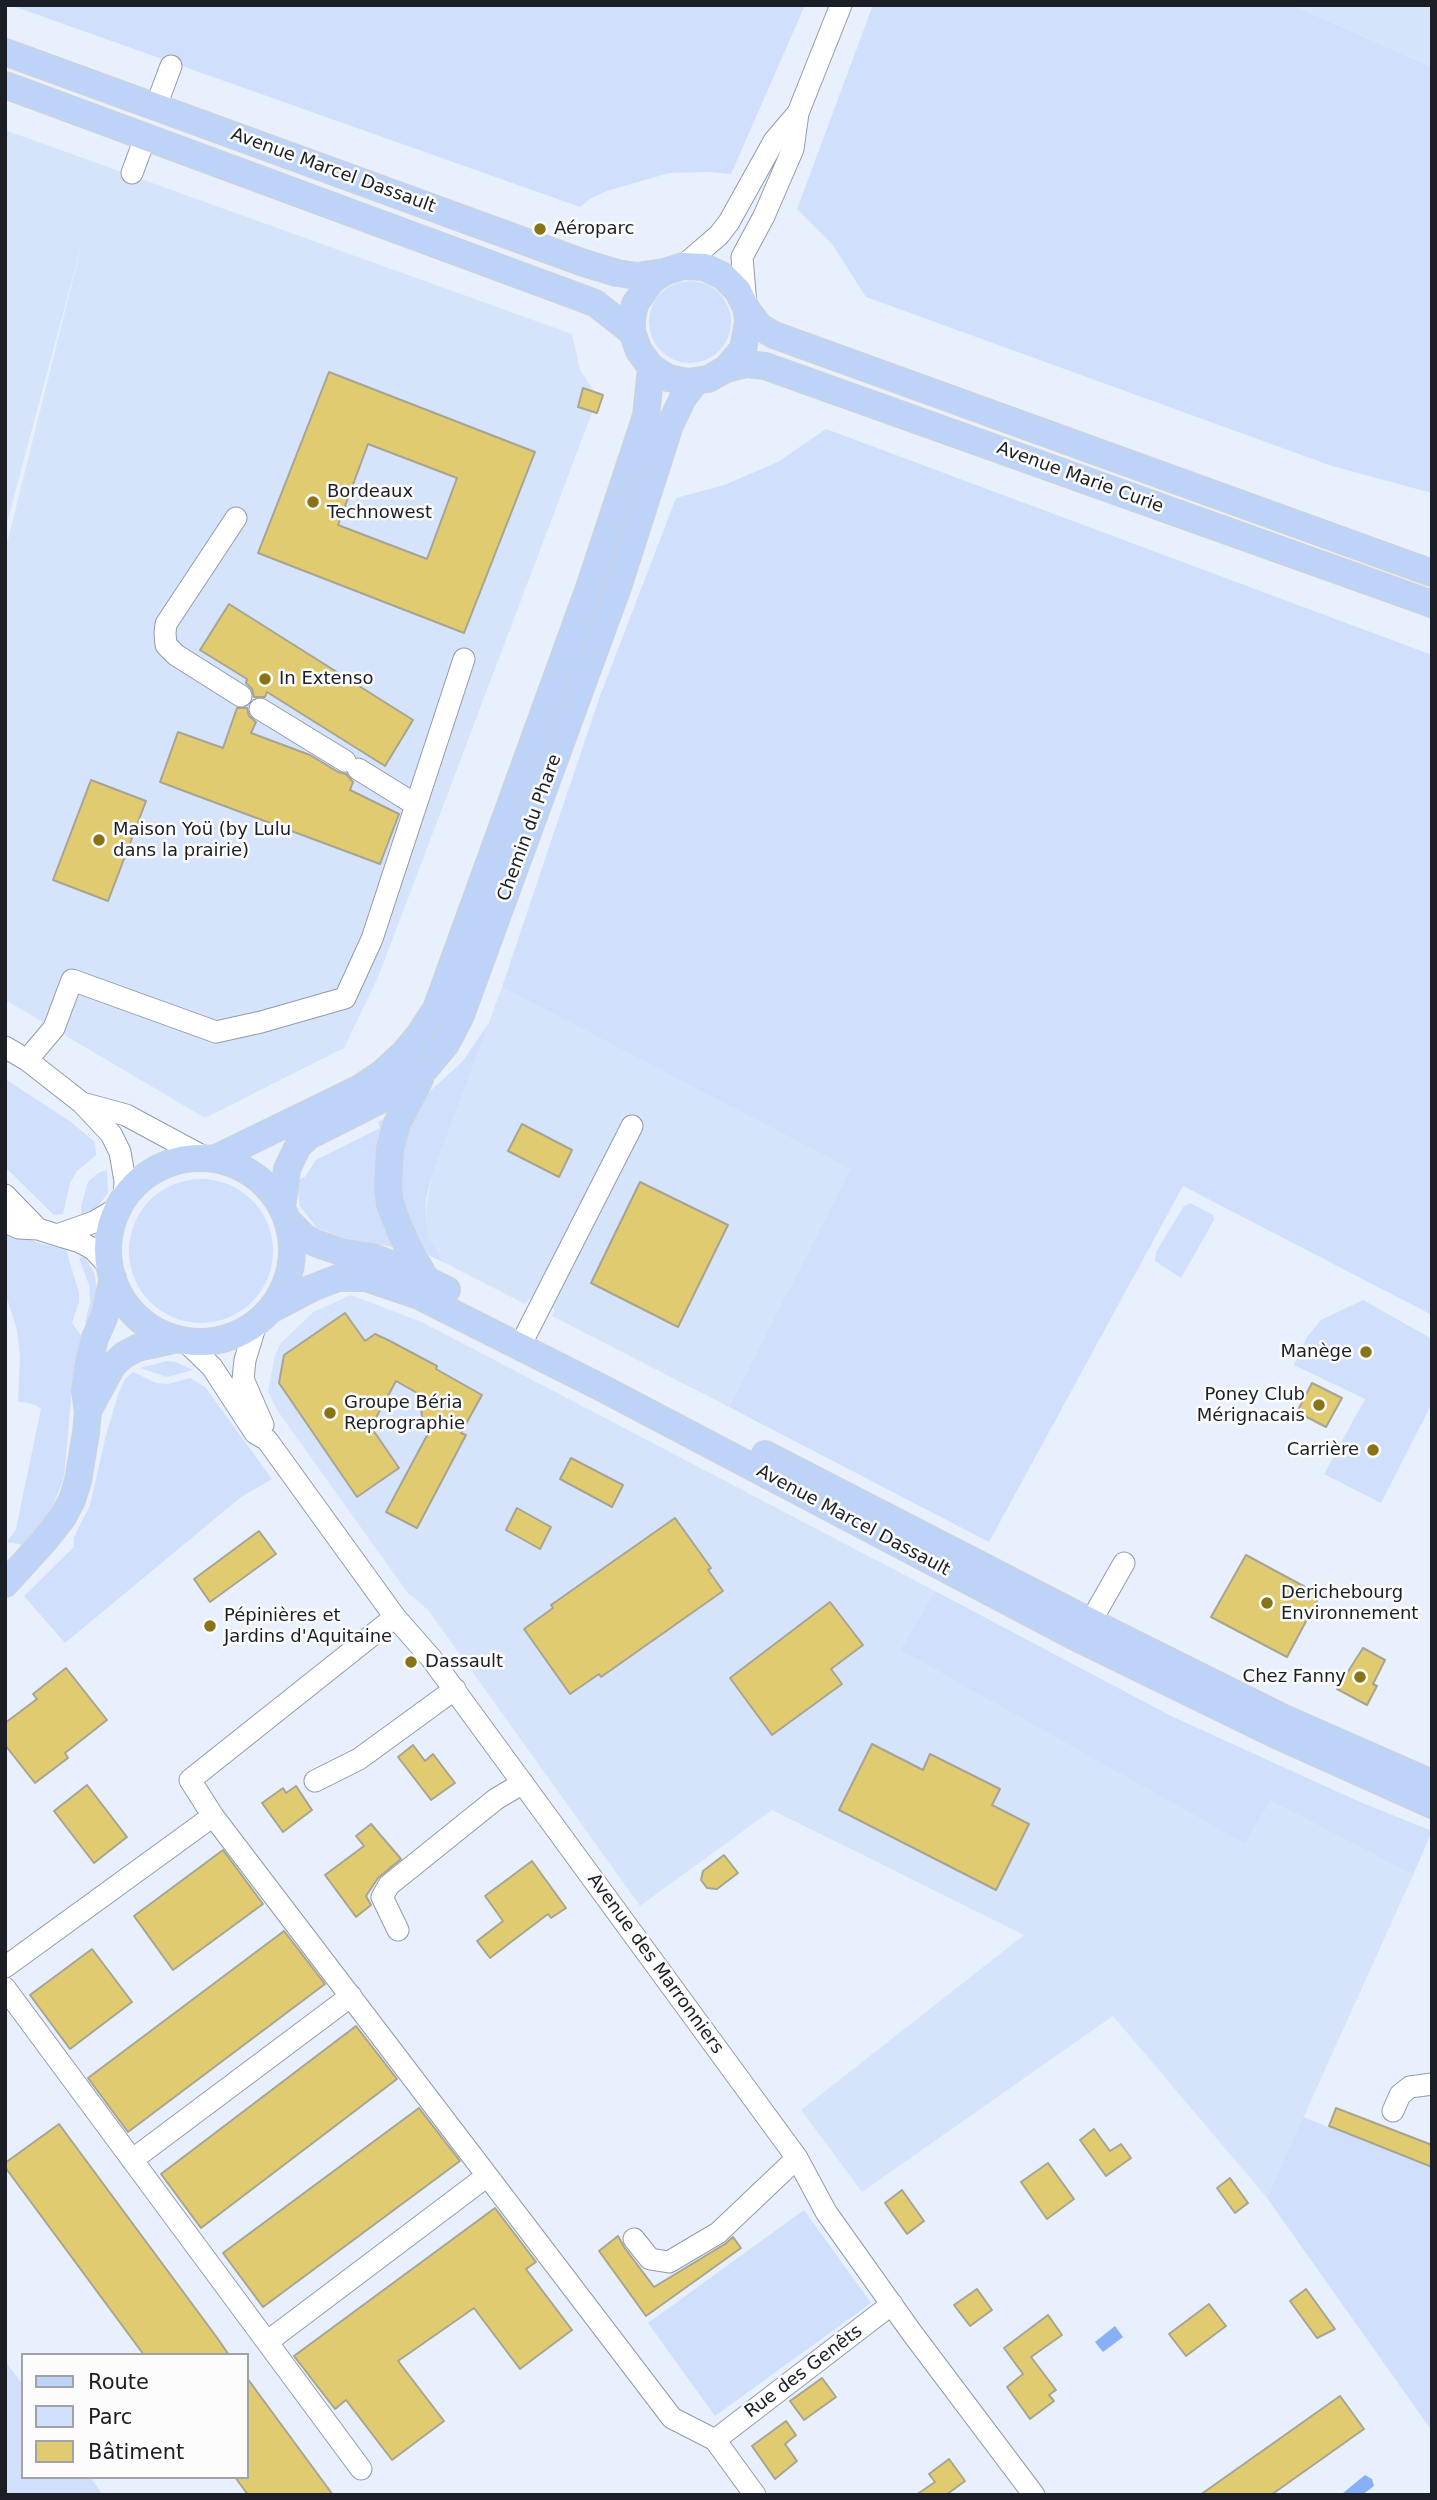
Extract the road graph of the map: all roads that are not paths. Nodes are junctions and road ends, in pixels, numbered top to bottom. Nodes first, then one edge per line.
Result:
1 (841, 5) edge
2 (5, 52) edge
3 (171, 66) dead end
4 (5, 85) edge
5 (156, 106) junction
6 (798, 113) junction
7 (145, 138) junction
8 (132, 173) dead end
9 (673, 269) junction
10 (747, 310) junction
11 (632, 332) junction
12 (651, 367) junction
13 (726, 369) junction
14 (696, 381) junction
15 (236, 518) dead end
16 (1432, 573) edge
17 (1432, 604) edge
18 (464, 659) dead end
19 (241, 696) dead end
20 (260, 709) dead end
21 (416, 805) junction
22 (5, 1047) edge
23 (27, 1060) junction
24 (426, 1068) junction
25 (82, 1103) junction
26 (632, 1126) dead end
27 (209, 1158) junction
28 (5, 1195) edge
29 (121, 1203) junction
30 (285, 1214) junction
31 (5, 1222) edge
32 (47, 1232) junction
33 (111, 1273) junction
34 (426, 1279) junction
35 (264, 1316) junction
36 (524, 1338) junction
37 (181, 1340) junction
38 (88, 1412) junction
39 (267, 1440) junction
40 (1124, 1563) dead end
41 (5, 1584) edge
42 (395, 1617) junction
43 (1086, 1631) junction
44 (454, 1689) junction
45 (315, 1781) dead end
46 (523, 1783) junction
47 (1432, 1783) edge
48 (1432, 1805) edge
49 (213, 1816) junction
50 (398, 1930) dead end
51 (5, 1967) edge
52 (5, 1988) edge
53 (351, 1996) junction
54 (1432, 2084) edge
55 (1393, 2111) dead end
56 (797, 2158) junction
57 (132, 2160) junction
58 (487, 2175) junction
59 (634, 2239) dead end
60 (892, 2304) junction
61 (267, 2343) junction
62 (715, 2440) junction
63 (361, 2469) dead end
64 (755, 2495) edge
65 (1034, 2495) edge

1 - 6 street
2 - 5 main road, Avenue Marcel Dassault
3 - 5 street
4 - 7 main road, Avenue Marcel Dassault
5 - 9 main road, Avenue Marcel Dassault
6 - 9 street
6 - 10 street
7 - 8 street
7 - 11 main road, Avenue Marcel Dassault
9 - 10 main road
9 - 11 main road
10 - 13 main road
10 - 16 main road, Avenue Marie Curie
11 - 12 main road
12 - 14 main road
12 - 27 main road, Chemin du Phare
13 - 14 main road
13 - 17 main road, Avenue Marie Curie
14 - 24 main road, Chemin du Phare
15 - 19 street
18 - 21 street
20 - 21 street
21 - 23 street
22 - 23 street
23 - 25 street
24 - 30 main road, Chemin du Phare
24 - 34 main road
25 - 27 street
25 - 29 street
26 - 36 street
27 - 29 main road
27 - 30 main road
28 - 32 street
29 - 32 street
29 - 33 main road
30 - 34 main road, Avenue Marcel Dassault
30 - 35 main road
31 - 32 street
32 - 33 street
33 - 37 main road
33 - 38 main road
34 - 36 main road, Avenue Marcel Dassault
35 - 36 main road, Avenue Marcel Dassault
35 - 37 main road
35 - 39 street, Avenue des Marronniers
36 - 43 main road, Avenue Marcel Dassault
37 - 38 main road
37 - 39 street, Avenue des Marronniers
38 - 41 main road
39 - 42 street, Avenue des Marronniers
40 - 43 street
42 - 44 street, Avenue des Marronniers
42 - 49 street
43 - 47 main road, Avenue Marcel Dassault
43 - 48 main road, Avenue Marcel Dassault
44 - 45 street
44 - 46 street, Avenue des Marronniers
46 - 50 street
46 - 56 street, Avenue des Marronniers
49 - 51 street
49 - 53 street
52 - 57 street
53 - 57 street
53 - 58 street
54 - 55 street
56 - 59 street
56 - 60 street, Avenue des Marronniers
57 - 61 street
58 - 61 street
58 - 62 street
60 - 62 street, Rue des Genêts
60 - 65 street, Avenue des Marronniers
61 - 63 street
62 - 64 street

